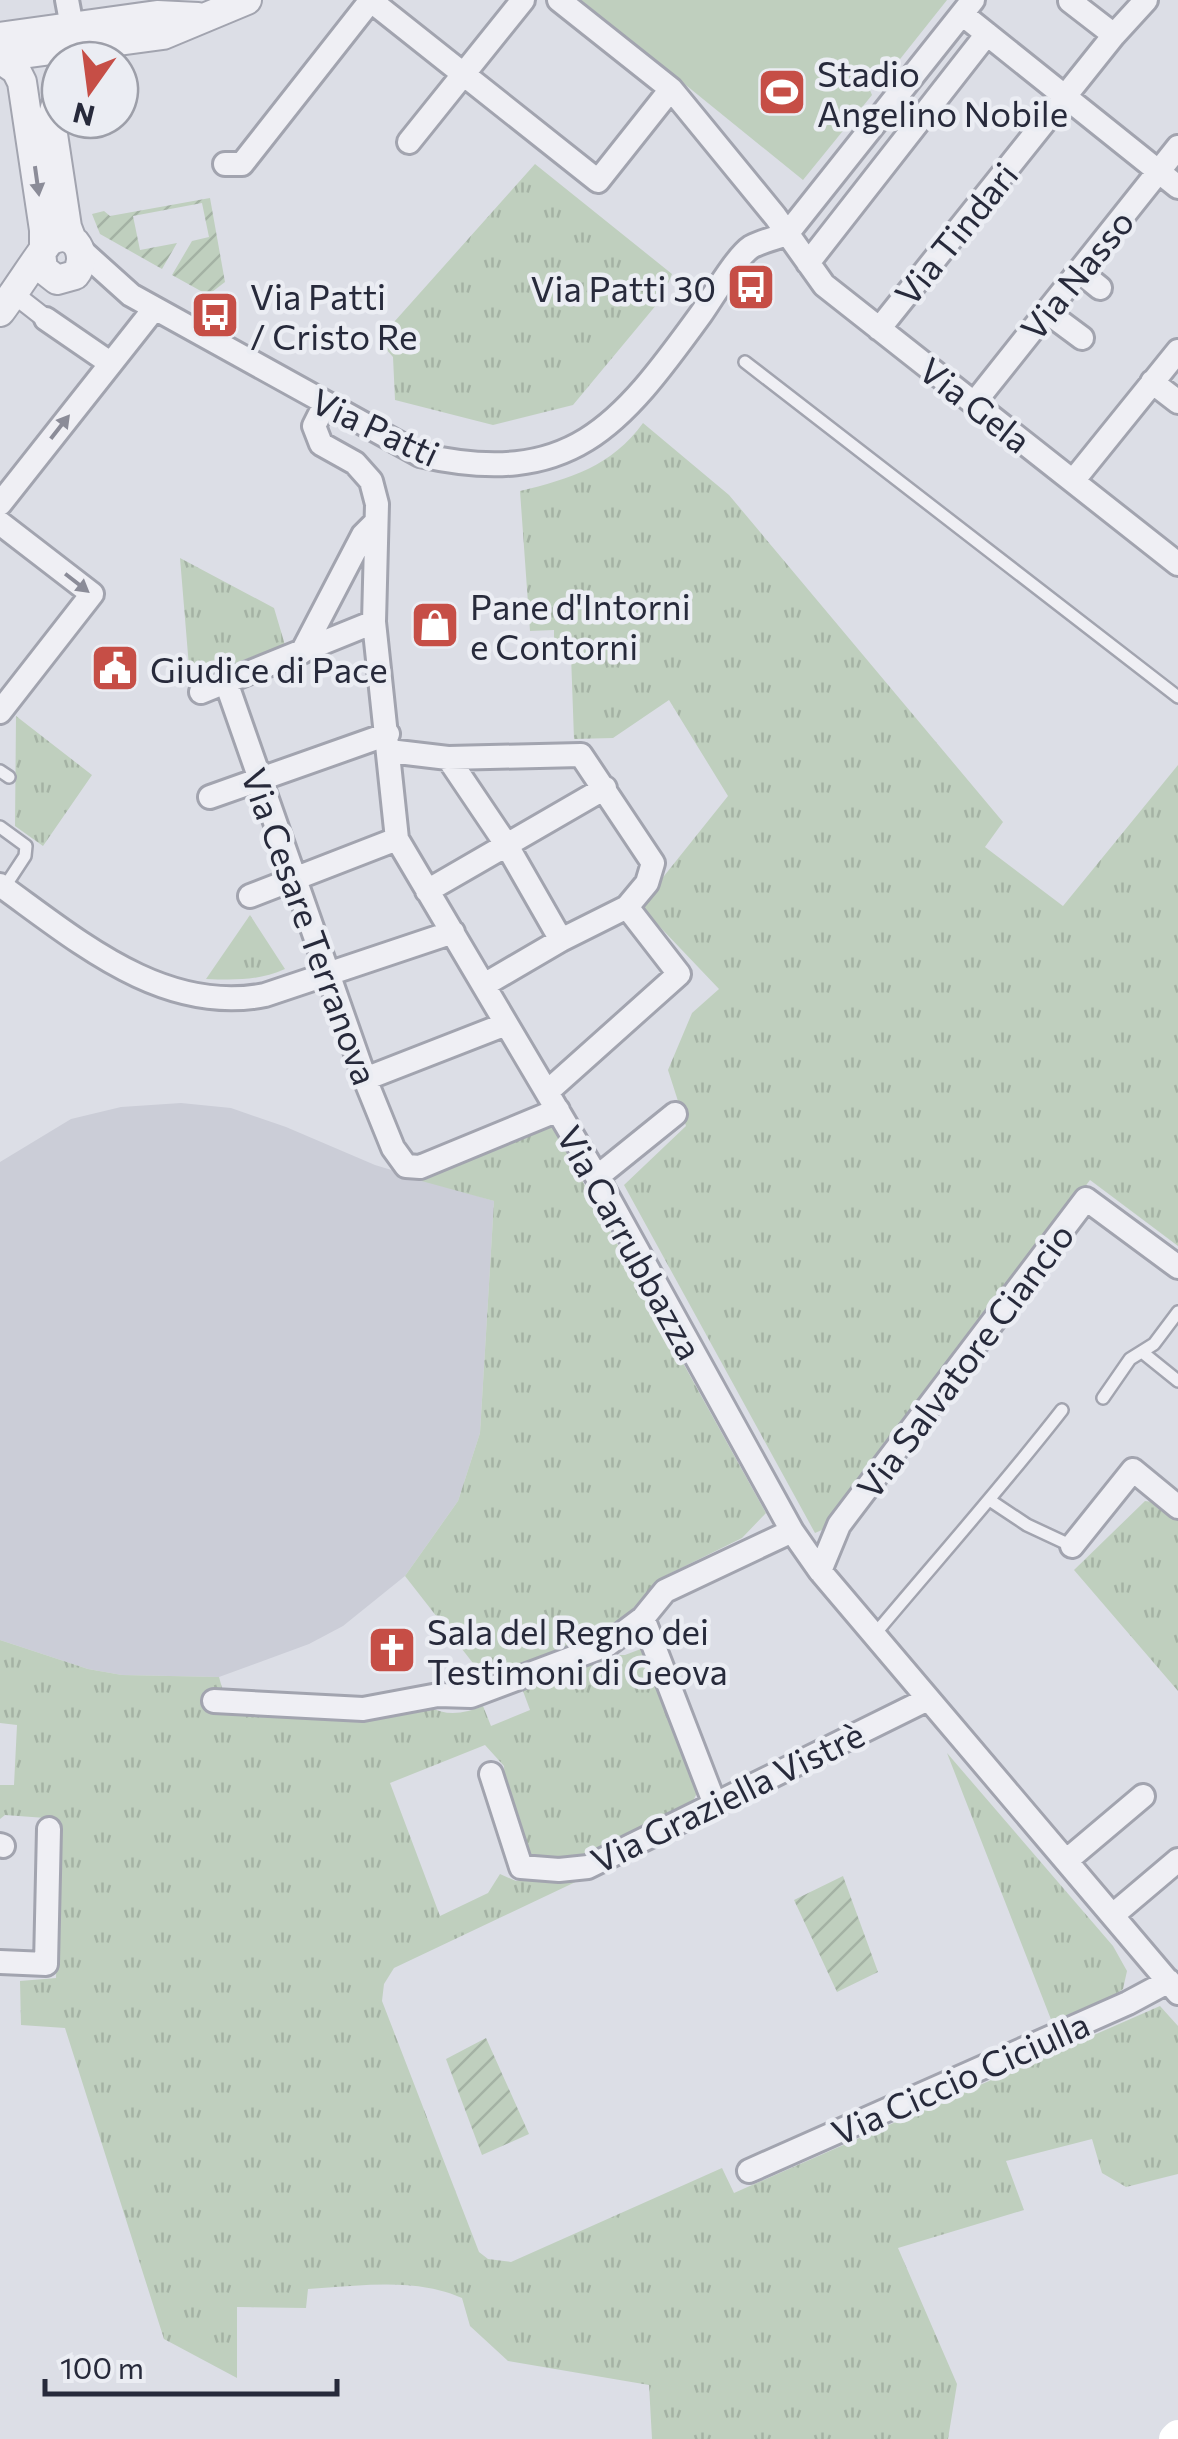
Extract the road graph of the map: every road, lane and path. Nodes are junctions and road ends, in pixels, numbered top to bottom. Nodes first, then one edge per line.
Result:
1 (246, 0) edge
2 (370, 0) edge
3 (523, 0) edge
4 (559, 0) edge
5 (1146, 0) edge
6 (1070, 1) edge
7 (967, 7) edge
8 (209, 18) junction
9 (987, 34) junction
10 (1114, 35) junction
11 (73, 39) edge
12 (11, 46) edge
13 (40, 68) edge
14 (464, 74) junction
15 (671, 89) junction
16 (1065, 96) junction
17 (55, 140) edge
18 (409, 142) dead end
19 (1178, 147) edge
20 (225, 164) dead end
21 (1159, 171) junction
22 (1178, 186) edge
23 (787, 234) junction
24 (77, 245) junction
25 (808, 263) junction
26 (51, 264) junction
27 (1079, 271) junction
28 (1100, 288) dead end
29 (131, 295) junction
30 (5, 297) edge
31 (154, 309) junction
32 (1046, 312) junction
33 (46, 319) joint
34 (879, 329) junction
35 (1082, 338) dead end
36 (1178, 351) edge
37 (745, 362) dead end
38 (110, 363) junction
39 (1152, 382) junction
40 (975, 402) junction
41 (1178, 402) edge
42 (325, 404) junction
43 (1073, 481) junction
44 (0, 504) edge
45 (376, 522) junction
46 (0, 523) edge
47 (1178, 564) edge
48 (374, 622) junction
49 (302, 652) junction
50 (226, 682) junction
51 (201, 692) dead end
52 (1178, 697) edge
53 (2, 709) edge
54 (388, 742) junction
55 (448, 758) junction
56 (258, 781) junction
57 (605, 788) junction
58 (210, 797) dead end
59 (0, 827) edge
60 (397, 839) junction
61 (506, 844) junction
62 (293, 879) junction
63 (2, 886) edge
64 (427, 891) junction
65 (250, 896) dead end
66 (627, 907) junction
67 (453, 932) junction
68 (562, 940) junction
69 (326, 976) junction
70 (484, 985) junction
71 (506, 1024) junction
72 (365, 1079) junction
73 (552, 1101) junction
74 (676, 1114) dead end
75 (597, 1177) junction
76 (1178, 1268) edge
77 (1178, 1312) edge
78 (1142, 1352) junction
79 (1178, 1381) edge
80 (1103, 1398) dead end
81 (1062, 1410) dead end
82 (991, 1501) junction
83 (1178, 1507) edge
84 (792, 1531) junction
85 (1072, 1546) joint
86 (820, 1571) junction
87 (643, 1618) junction
88 (874, 1636) junction
89 (928, 1699) junction
90 (214, 1701) dead end
91 (491, 1774) dead end
92 (1143, 1796) dead end
93 (714, 1802) junction
94 (50, 1829) dead end
95 (1178, 1860) edge
96 (1066, 1861) junction
97 (1113, 1915) junction
98 (1178, 1953) edge
99 (0, 1962) edge
100 (1169, 1981) edge
101 (749, 2171) dead end

1 - 8 street
2 - 14 street
2 - 20 street
3 - 14 street
4 - 15 street, Via Gela
5 - 10 street, Via Tindari
6 - 10 street
7 - 9 street
7 - 23 street
8 - 11 street
8 - 11 street
9 - 16 street
9 - 25 street
10 - 16 street, Via Tindari
11 - 12 street
12 - 13 street
12 -> 26 street
14 - 15 street
14 - 18 street
15 - 23 street, Via Gela
16 - 21 street
16 - 34 street, Via Tindari
17 - 24 street
19 - 21 street, Via Nasso
21 - 22 street
21 - 27 street, Via Nasso
23 - 25 street, Via Gela
23 - 42 street, Via Patti
24 - 26 street
24 - 26 street
24 - 29 street
25 - 34 street, Via Gela
26 - 29 street
26 - 30 street
27 - 28 street
27 - 32 street, Via Nasso
29 - 31 street, Via Patti
30 - 33 street
31 - 38 street
31 - 42 street, Via Patti
32 - 35 street
32 - 40 street, Via Nasso
33 - 38 street
34 - 40 street, Via Gela
36 - 39 street
37 - 52 lane
44 -> 38 street
39 - 41 street
39 - 43 street
40 - 43 street, Via Gela
42 - 45 street, Via Carrubbazza
43 - 47 street, Via Gela
45 - 48 street, Via Carrubbazza
45 - 49 street
46 -> 53 street
48 - 49 street
48 - 54 street, Via Carrubbazza
49 - 50 street
50 - 51 street
50 - 56 street, Via Cesare Terranova
54 - 55 street
54 - 56 street
54 - 60 street, Via Carrubbazza
55 - 57 street
55 - 61 street
56 - 58 street
56 - 62 street, Via Cesare Terranova
57 - 61 street
57 - 66 street
59 - 63 lane
60 - 62 street
60 - 64 street, Via Carrubbazza
61 - 64 street
61 - 68 street
62 - 65 street
62 - 69 street, Via Cesare Terranova
63 - 69 street
64 - 67 street, Via Carrubbazza
66 - 68 street
66 - 73 street
67 - 69 street
67 - 70 street, Via Carrubbazza
68 - 70 street
69 - 72 street, Via Cesare Terranova
70 - 71 street, Via Carrubbazza
71 - 72 street
71 - 73 street, Via Carrubbazza
72 - 73 street, Via Cesare Terranova
73 - 75 street, Via Carrubbazza
74 - 75 street
75 - 84 street, Via Carrubbazza
76 - 86 street, Via Salvatore Ciancio
77 - 78 lane
78 - 79 lane
78 - 80 lane
81 - 82 lane
82 - 85 lane
82 - 88 lane
83 - 85 street
84 - 86 street, Via Carrubbazza
84 - 87 street
86 - 88 street, Via Carrubbazza
87 - 90 street
87 - 93 street
88 - 89 street, Via Carrubbazza
89 - 93 street, Via Graziella Vistrè
89 - 96 street, Via Carrubbazza
91 - 93 street, Via Graziella Vistrè
92 - 96 street
94 - 99 street
95 - 97 street
96 - 97 street, Via Carrubbazza
97 - 100 street, Via Carrubbazza
98 - 100 street, Via Ciccio Ciciulla
100 - 101 street, Via Ciccio Ciciulla

